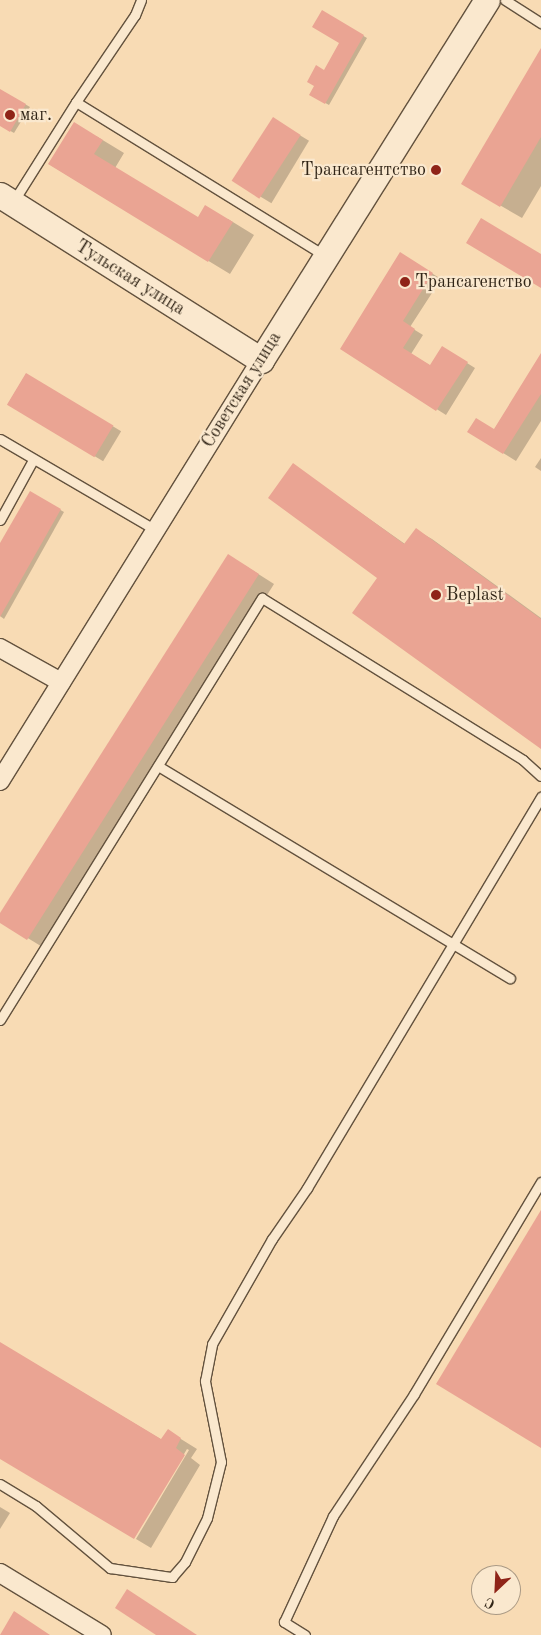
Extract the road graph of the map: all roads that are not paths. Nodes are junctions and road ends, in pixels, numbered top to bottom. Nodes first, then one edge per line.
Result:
1 (141, 0) edge
2 (487, 0) edge
3 (505, 0) edge
4 (541, 23) edge
5 (76, 102) junction
6 (6, 199) edge
7 (326, 257) junction
8 (261, 360) junction
9 (0, 439) edge
10 (32, 460) junction
11 (0, 520) edge
12 (156, 530) junction
13 (0, 648) edge
14 (61, 682) junction
15 (158, 766) junction
16 (541, 776) edge
17 (0, 782) edge
18 (541, 797) edge
19 (454, 942) junction
20 (510, 978) dead end
21 (0, 1020) edge
22 (541, 1182) edge
23 (0, 1484) edge
24 (0, 1572) edge
25 (102, 1635) edge
26 (305, 1635) edge

1 - 5 lane
2 - 7 main road, Советская улица
3 - 4 lane
5 - 6 lane
5 - 7 lane
6 - 8 main road, Тульская улица
7 - 8 main road, Советская улица
8 - 12 street, Советская улица
9 - 10 lane
10 - 11 lane
10 - 12 lane
12 - 14 street, Советская улица
13 - 14 street
14 - 17 street, Советская улица
15 - 16 lane
15 - 19 lane
15 - 21 lane
18 - 19 lane
19 - 20 lane
19 - 23 lane
22 - 26 lane
24 - 25 street

